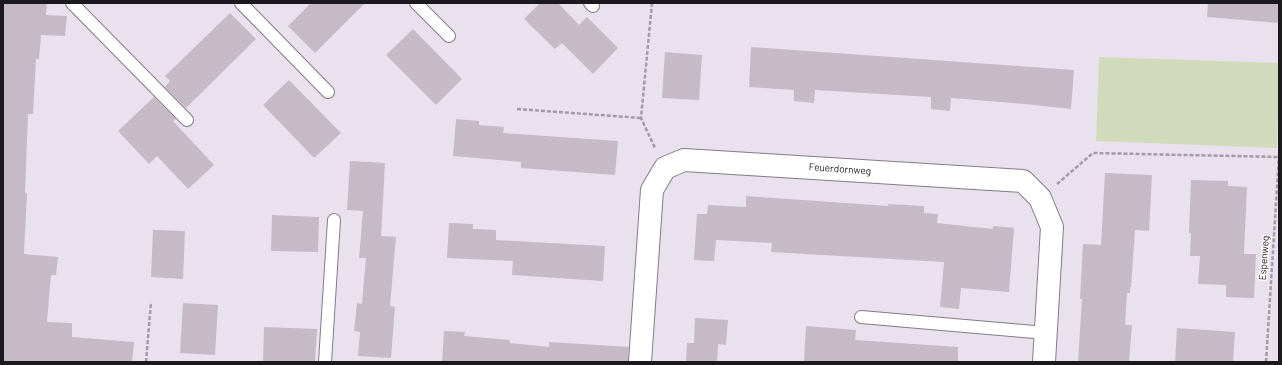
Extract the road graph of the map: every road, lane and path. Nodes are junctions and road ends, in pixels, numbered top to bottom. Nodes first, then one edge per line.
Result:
1 (72, 3) edge
2 (241, 3) edge
3 (416, 3) edge
4 (652, 3) edge
5 (449, 36) dead end
6 (328, 92) dead end
7 (517, 109) dead end
8 (641, 118) junction
9 (187, 120) dead end
10 (1279, 156) edge
11 (665, 168) junction
12 (1040, 198) junction
13 (334, 220) dead end
14 (150, 302) dead end
15 (861, 317) dead end
16 (1046, 333) junction
17 (146, 362) edge
18 (325, 362) edge
19 (640, 362) edge
20 (1044, 362) edge
21 (1266, 362) edge

1 - 9 lane
2 - 6 lane
3 - 5 lane
4 - 8 path
7 - 8 path
8 - 11 path
10 - 12 path
10 - 21 path, Espenweg
11 - 12 street, Feuerdornweg
11 - 19 street
12 - 16 street, Feuerdornweg
13 - 18 lane
14 - 17 path
15 - 16 lane
16 - 20 street, Feuerdornweg

